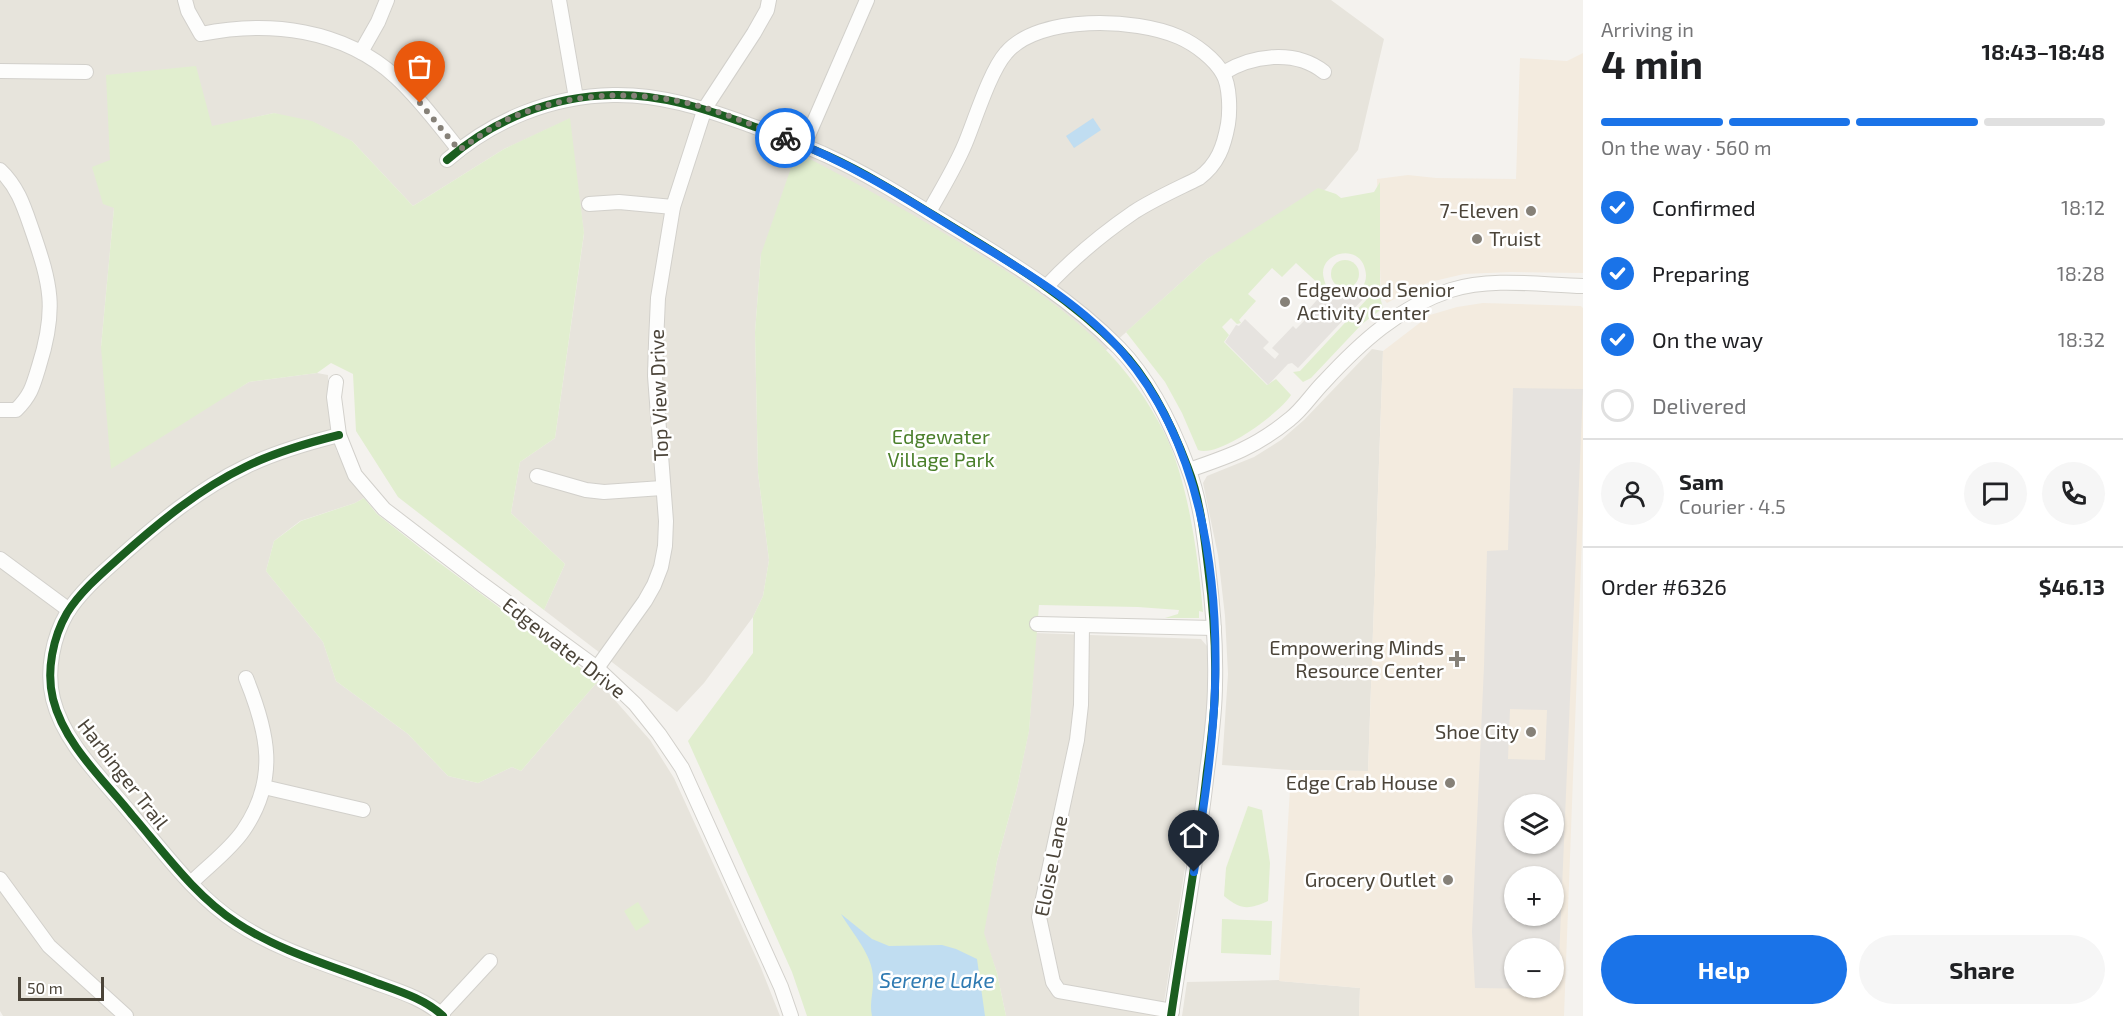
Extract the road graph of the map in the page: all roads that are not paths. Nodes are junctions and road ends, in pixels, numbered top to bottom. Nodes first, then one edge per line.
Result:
1 (185, 0) edge
2 (387, 0) edge
3 (560, 0) edge
4 (769, 0) edge
5 (867, 0) edge
6 (361, 52) junction
7 (0, 71) edge
8 (86, 72) dead end
9 (1324, 72) dead end
10 (1223, 73) junction
11 (576, 98) junction
12 (705, 108) junction
13 (804, 145) junction
14 (459, 150) junction
15 (447, 160) dead end
16 (0, 170) edge
17 (589, 204) dead end
18 (673, 207) junction
19 (929, 212) junction
20 (1583, 286) edge
21 (1046, 287) junction
22 (336, 382) dead end
23 (0, 410) edge
24 (339, 435) junction
25 (1189, 470) junction
26 (537, 476) dead end
27 (662, 488) junction
28 (0, 559) edge
29 (69, 610) junction
30 (1037, 624) dead end
31 (1082, 625) junction
32 (1214, 628) junction
33 (597, 668) junction
34 (246, 678) dead end
35 (264, 787) junction
36 (363, 810) dead end
37 (0, 879) edge
38 (191, 883) junction
39 (490, 961) dead end
40 (1171, 1013) edge
41 (442, 1015) edge
42 (126, 1016) edge
43 (791, 1016) edge

1 - 6 street
2 - 6 street
3 - 11 street
4 - 12 street, Top View Drive
5 - 13 street
6 - 14 street
7 - 8 street
9 - 10 street
10 - 19 street
10 - 21 street
11 - 12 street
11 - 14 street
12 - 13 street
12 - 18 street, Top View Drive
13 - 19 street
14 - 15 street
16 - 23 street
17 - 18 street
18 - 27 street, Top View Drive
19 - 21 street
20 - 25 street
21 - 25 street
22 - 24 street, Edgewater Drive
24 - 29 street, Harbinger Trail
24 - 33 street, Edgewater Drive
25 - 32 street
26 - 27 street
27 - 33 street, Top View Drive
28 - 29 street
29 - 38 street, Harbinger Trail
30 - 31 street
31 - 32 street
31 - 40 street, Eloise Lane
32 - 40 street
33 - 43 street, Edgewater Drive
34 - 35 street
35 - 36 street
35 - 38 street
37 - 42 street
38 - 41 street, Harbinger Trail
39 - 41 street

